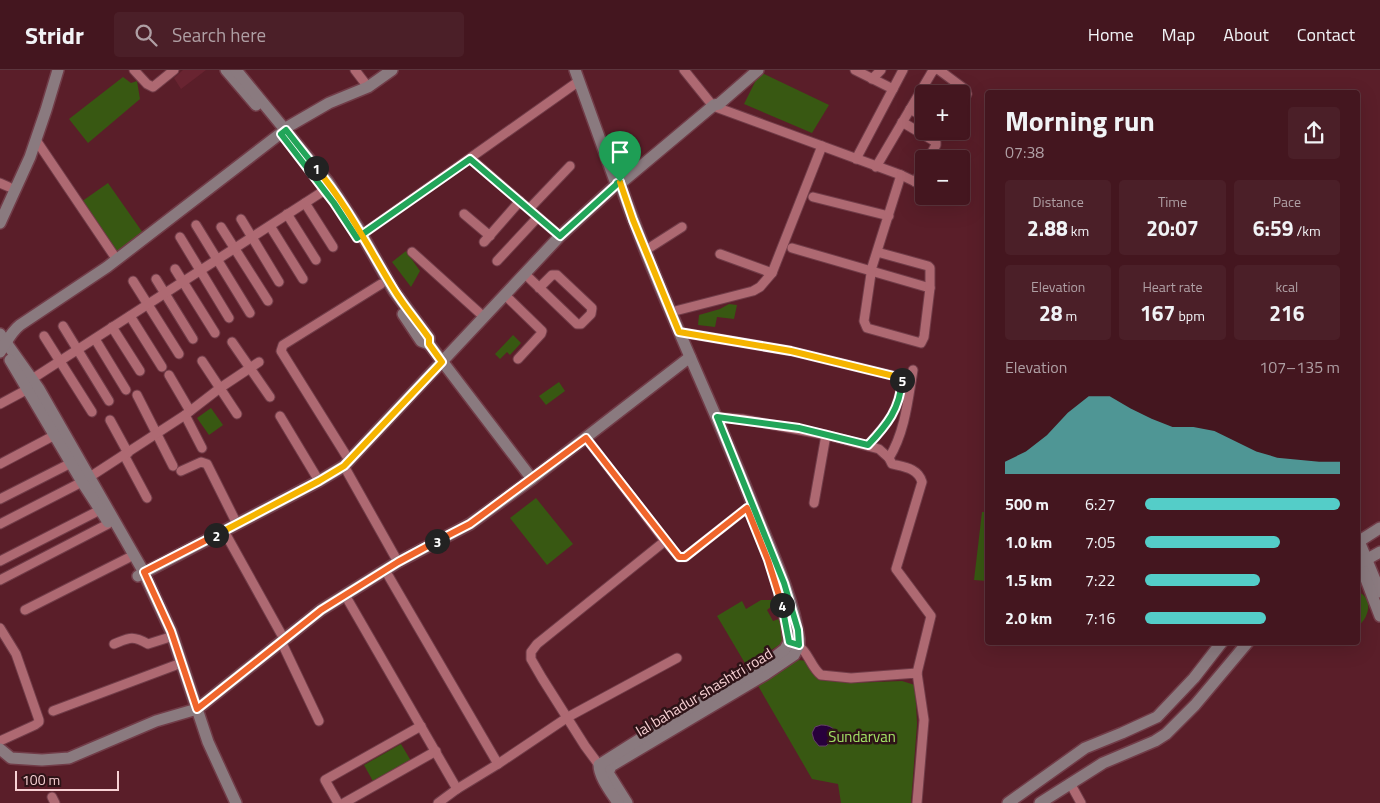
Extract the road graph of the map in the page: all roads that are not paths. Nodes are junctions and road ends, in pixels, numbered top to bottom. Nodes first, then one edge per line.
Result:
1 (51, 70) edge
2 (58, 70) edge
3 (134, 70) edge
4 (174, 70) edge
5 (226, 70) edge
6 (236, 70) edge
7 (355, 70) edge
8 (392, 70) edge
9 (575, 70) edge
10 (684, 70) edge
11 (747, 70) edge
12 (758, 70) edge
13 (855, 70) edge
14 (881, 70) edge
15 (903, 70) edge
16 (934, 70) edge
17 (939, 70) edge
18 (580, 76) edge
19 (872, 78) junction
20 (959, 85) edge
21 (368, 87) junction
22 (892, 89) junction
23 (713, 105) junction
24 (910, 109) junction
25 (915, 112) edge
26 (902, 122) junction
27 (282, 130) junction
28 (36, 140) junction
29 (822, 146) junction
30 (933, 150) edge
31 (470, 159) junction
32 (856, 159) junction
33 (570, 166) dead end
34 (876, 167) junction
35 (901, 174) junction
36 (915, 181) edge
37 (4, 185) edge
38 (619, 185) junction
39 (325, 190) junction
40 (813, 197) dead end
41 (520, 201) junction
42 (305, 203) junction
43 (0, 206) edge
44 (529, 209) junction
45 (287, 214) junction
46 (464, 214) dead end
47 (889, 216) junction
48 (538, 217) junction
49 (241, 219) dead end
50 (0, 223) edge
51 (196, 225) dead end
52 (270, 226) junction
53 (221, 227) dead end
54 (682, 227) dead end
55 (359, 236) junction
56 (560, 236) junction
57 (180, 237) dead end
58 (252, 237) junction
59 (333, 246) dead end
60 (235, 248) junction
61 (792, 248) dead end
62 (646, 250) junction
63 (412, 252) dead end
64 (877, 252) junction
65 (720, 254) dead end
66 (115, 258) junction
67 (217, 260) junction
68 (316, 260) dead end
69 (498, 261) dead end
70 (175, 270) dead end
71 (200, 270) junction
72 (873, 272) junction
73 (772, 273) junction
74 (524, 274) junction
75 (156, 279) dead end
76 (303, 279) dead end
77 (133, 281) dead end
78 (182, 282) junction
79 (279, 282) dead end
80 (381, 284) junction
81 (539, 288) junction
82 (930, 288) junction
83 (165, 293) junction
84 (505, 295) junction
85 (268, 301) dead end
86 (147, 305) junction
87 (671, 312) junction
88 (250, 313) dead end
89 (130, 316) junction
90 (484, 317) junction
91 (229, 318) dead end
92 (63, 326) dead end
93 (112, 327) junction
94 (679, 332) junction
95 (215, 333) dead end
96 (44, 336) dead end
97 (94, 339) junction
98 (193, 339) dead end
99 (232, 342) dead end
100 (2, 343) edge
101 (429, 344) junction
102 (77, 350) junction
103 (179, 354) dead end
104 (518, 359) dead end
105 (687, 359) junction
106 (60, 361) junction
107 (202, 361) dead end
108 (259, 362) dead end
109 (442, 362) junction
110 (162, 367) dead end
111 (250, 367) junction
112 (913, 370) dead end
113 (140, 371) dead end
114 (169, 375) dead end
115 (902, 378) junction
116 (911, 380) junction
117 (30, 384) junction
118 (220, 388) junction
119 (126, 390) dead end
120 (137, 395) dead end
121 (270, 397) dead end
122 (109, 401) dead end
123 (0, 404) edge
124 (92, 412) dead end
125 (187, 413) junction
126 (237, 414) dead end
127 (280, 416) dead end
128 (717, 417) junction
129 (110, 420) dead end
130 (155, 434) junction
131 (55, 435) junction
132 (826, 435) junction
133 (586, 438) junction
134 (868, 445) junction
135 (202, 448) dead end
136 (126, 454) junction
137 (889, 458) junction
138 (71, 463) junction
139 (346, 463) junction
140 (0, 464) edge
141 (86, 480) junction
142 (532, 480) junction
143 (319, 481) junction
144 (147, 498) dead end
145 (0, 499) edge
146 (814, 504) dead end
147 (747, 508) junction
148 (100, 510) junction
149 (0, 524) edge
150 (108, 524) junction
151 (237, 524) junction
152 (1380, 528) edge
153 (224, 531) junction
154 (1360, 540) edge
155 (666, 541) junction
156 (1380, 552) edge
157 (128, 558) junction
158 (0, 561) edge
159 (398, 562) junction
160 (1360, 562) edge
161 (385, 570) junction
162 (141, 574) junction
163 (0, 580) edge
164 (1380, 592) edge
165 (345, 595) junction
166 (25, 610) dead end
167 (1380, 616) edge
168 (0, 628) edge
169 (167, 638) junction
170 (282, 640) junction
171 (114, 644) dead end
172 (794, 644) junction
173 (1220, 645) edge
174 (1245, 645) edge
175 (677, 658) dead end
176 (176, 665) junction
177 (917, 673) junction
178 (194, 709) junction
179 (52, 711) dead end
180 (568, 717) junction
181 (319, 721) dead end
182 (421, 726) junction
183 (0, 741) edge
184 (0, 749) edge
185 (436, 751) junction
186 (498, 764) junction
187 (604, 767) junction
188 (1070, 783) junction
189 (457, 788) junction
190 (449, 799) edge
191 (229, 803) edge
192 (236, 803) edge
193 (338, 803) edge
194 (344, 803) edge
195 (438, 803) edge
196 (618, 803) edge
197 (627, 803) edge
198 (917, 803) edge
199 (1008, 803) edge
200 (1040, 803) edge
201 (1081, 803) edge

1 - 37 street
2 - 28 street
3 - 4 street
5 - 27 street
6 - 27 street
7 - 21 street
8 - 21 street
9 - 18 street
10 - 23 street
11 - 23 street
12 - 23 street
13 - 19 street
14 - 19 street
15 - 22 street
16 - 24 street
17 - 20 street
18 - 31 street
18 - 38 street
19 - 22 street
21 - 27 street
22 - 32 street
23 - 29 street
23 - 38 street
24 - 25 street
24 - 26 street
26 - 30 street
26 - 34 street
27 - 39 street
27 - 55 street
27 - 66 street
28 - 50 street
28 - 66 street
29 - 32 street
29 - 73 street
31 - 41 street
31 - 55 street
32 - 34 street
33 - 44 street
34 - 35 street
35 - 36 street
35 - 47 street
37 - 43 street
38 - 56 street
38 - 62 street
38 - 105 street
39 - 42 street
39 - 55 street
40 - 47 street
41 - 44 street
41 - 46 street
42 - 45 street
42 - 59 street
44 - 48 street
45 - 52 street
45 - 68 street
47 - 64 street
48 - 56 street
48 - 69 street
49 - 58 street
51 - 67 street
52 - 58 street
52 - 76 street
53 - 60 street
54 - 62 street
55 - 80 street
55 - 101 street
56 - 74 street
57 - 71 street
58 - 60 street
58 - 79 street
60 - 67 street
60 - 85 street
61 - 72 street
62 - 87 street
63 - 90 street
64 - 72 street
64 - 82 street
65 - 73 street
66 - 100 street
67 - 71 street
67 - 88 street
70 - 78 street
71 - 78 street
71 - 91 street
72 - 82 street
72 - 82 street
73 - 87 street
74 - 81 street
74 - 84 street
75 - 83 street
77 - 86 street
78 - 83 street
78 - 95 street
80 - 101 street
80 - 139 street
81 - 81 street
83 - 86 street
83 - 98 street
84 - 90 street
84 - 104 street
86 - 89 street
86 - 103 street
87 - 94 street
89 - 93 street
89 - 110 street
90 - 109 street
92 - 102 street
93 - 97 street
93 - 113 street
94 - 105 street
94 - 115 street
96 - 106 street
97 - 102 street
97 - 119 street
99 - 111 street
100 - 117 street
101 - 109 street
102 - 106 street
102 - 122 street
105 - 128 street
105 - 133 street
105 - 147 street
106 - 117 street
106 - 124 street
107 - 118 street
108 - 111 street
109 - 139 street
109 - 142 street
111 - 118 street
111 - 121 street
112 - 116 street
114 - 125 street
115 - 116 street
115 - 134 street
116 - 137 street
117 - 123 street
117 - 131 street
117 - 141 street
118 - 125 street
118 - 126 street
120 - 130 street
125 - 130 street
125 - 135 street
127 - 143 street
128 - 132 street
128 - 172 street
129 - 136 street
130 - 136 street
130 - 151 street
131 - 138 street
131 - 140 street
132 - 134 street
132 - 146 street
133 - 142 street
133 - 155 street
134 - 137 street
136 - 141 street
136 - 144 street
137 - 177 street
138 - 141 street
138 - 145 street
139 - 143 street
139 - 159 street
141 - 148 street
141 - 149 street
141 - 162 street
142 - 159 street
143 - 151 street
147 - 155 street
147 - 172 street
148 - 150 street
148 - 158 street
150 - 157 street
150 - 163 street
151 - 153 street
152 - 154 street
153 - 162 street
153 - 170 street
155 - 180 street
156 - 160 street
157 - 162 street
157 - 166 street
159 - 161 street
160 - 164 street
160 - 167 street
161 - 165 street
161 - 186 street
162 - 169 street
162 - 178 street
165 - 170 street
165 - 182 street
168 - 183 street
169 - 171 street
169 - 176 street
170 - 178 street
170 - 181 street
172 - 177 street
172 - 187 street, lal bahadur shashtri road
173 - 199 street
174 - 188 street
175 - 180 street
176 - 178 street
176 - 179 street
177 - 198 street
178 - 184 street
178 - 191 street
178 - 192 street
180 - 186 street
180 - 187 street
182 - 185 street
182 - 193 street
185 - 189 street
185 - 194 street
186 - 189 street
187 - 196 street
187 - 197 street
188 - 200 street
188 - 201 street
189 - 190 street
190 - 195 street

